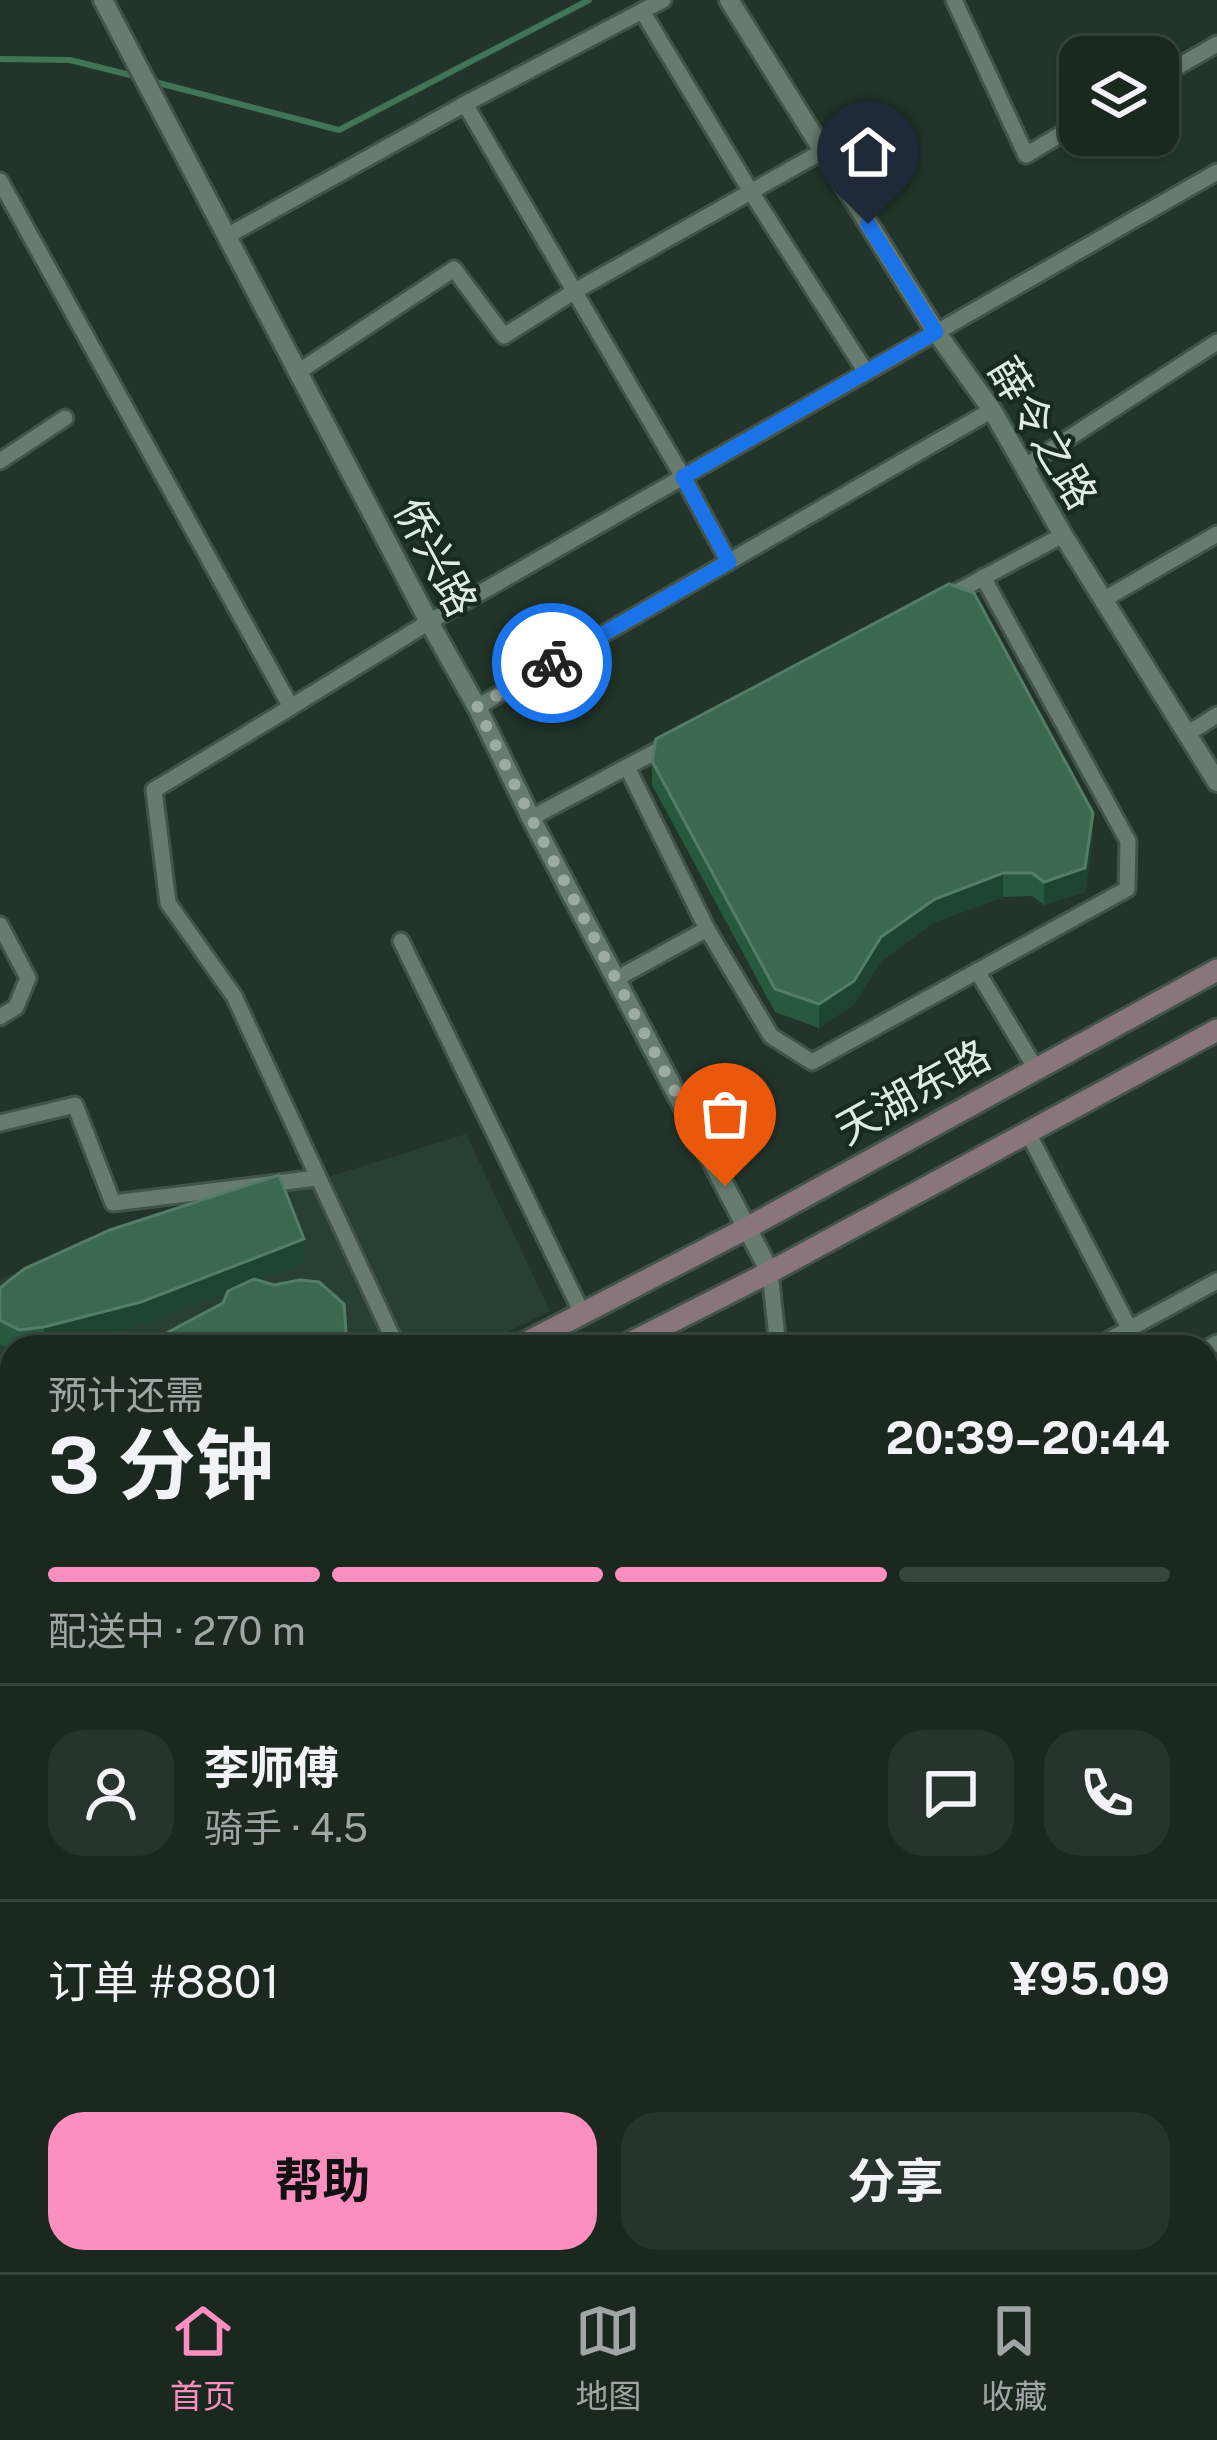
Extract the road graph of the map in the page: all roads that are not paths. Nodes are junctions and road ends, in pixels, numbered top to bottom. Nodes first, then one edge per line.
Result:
1 (103, 0) edge
2 (664, 0) edge
3 (729, 0) edge
4 (954, 0) edge
5 (642, 11) junction
6 (1217, 44) edge
7 (1179, 66) edge
8 (465, 104) junction
9 (1059, 135) edge
10 (823, 151) junction
11 (0, 181) edge
12 (1214, 181) edge
13 (751, 192) junction
14 (226, 236) junction
15 (575, 291) junction
16 (936, 332) junction
17 (1217, 341) edge
18 (298, 372) junction
19 (866, 372) junction
20 (992, 410) junction
21 (65, 418) dead end
22 (0, 461) edge
23 (1024, 466) junction
24 (683, 477) junction
25 (1217, 534) edge
26 (1063, 535) junction
27 (729, 562) junction
28 (983, 577) junction
29 (941, 600) edge
30 (1103, 600) junction
31 (429, 622) junction
32 (291, 707) junction
33 (477, 707) junction
34 (1217, 715) edge
35 (690, 734) edge
36 (1187, 734) junction
37 (627, 767) junction
38 (1217, 782) edge
39 (531, 818) junction
40 (0, 925) edge
41 (707, 929) junction
42 (401, 941) dead end
43 (976, 970) junction
44 (1217, 970) edge
45 (616, 980) junction
46 (0, 1017) edge
47 (1217, 1030) edge
48 (1036, 1070) junction
49 (0, 1123) edge
50 (1028, 1133) junction
51 (317, 1178) junction
52 (746, 1228) junction
53 (770, 1272) junction
54 (1217, 1281) edge
55 (584, 1315) junction
56 (1129, 1329) junction
57 (391, 1335) edge
58 (543, 1335) edge
59 (646, 1335) edge
60 (777, 1335) edge
61 (1118, 1335) edge
62 (1132, 1335) edge

1 - 14 street, 侨兴路
2 - 5 street
3 - 10 street, 薛令之路
4 - 9 street
5 - 8 street
5 - 13 street
6 - 7 street
8 - 14 street
8 - 15 street
10 - 13 street
10 - 16 street, 薛令之路
11 - 32 street
12 - 16 street
13 - 15 street
13 - 19 street
14 - 18 street, 侨兴路
15 - 18 street
15 - 24 street
16 - 19 street
16 - 20 street, 薛令之路
17 - 23 street
18 - 31 street, 侨兴路
19 - 24 street
20 - 23 street, 薛令之路
20 - 27 street
21 - 22 street
23 - 26 street, 薛令之路
24 - 27 street
24 - 31 street
25 - 30 street
26 - 28 street
26 - 30 street, 薛令之路
27 - 33 street
28 - 29 street
28 - 43 street
30 - 36 street, 薛令之路
31 - 32 street
31 - 33 street, 侨兴路
32 - 51 street
33 - 39 street, 侨兴路
34 - 36 street
35 - 37 street
36 - 38 street, 薛令之路
37 - 39 street
37 - 41 street
39 - 45 street, 侨兴路
40 - 46 street
41 - 43 street
41 - 45 street
42 - 55 street
43 - 48 street
44 - 48 main road, 天湖东路
45 - 52 street, 侨兴路
47 - 50 main road
48 - 52 main road, 天湖东路
49 - 51 street
50 - 53 main road
50 - 56 street
51 - 57 street
52 - 53 street, 侨兴路
52 - 55 main road, 天湖东路
53 - 59 main road
53 - 60 street, 侨兴路
54 - 56 street
55 - 58 main road, 天湖东路
56 - 61 street
56 - 62 street

